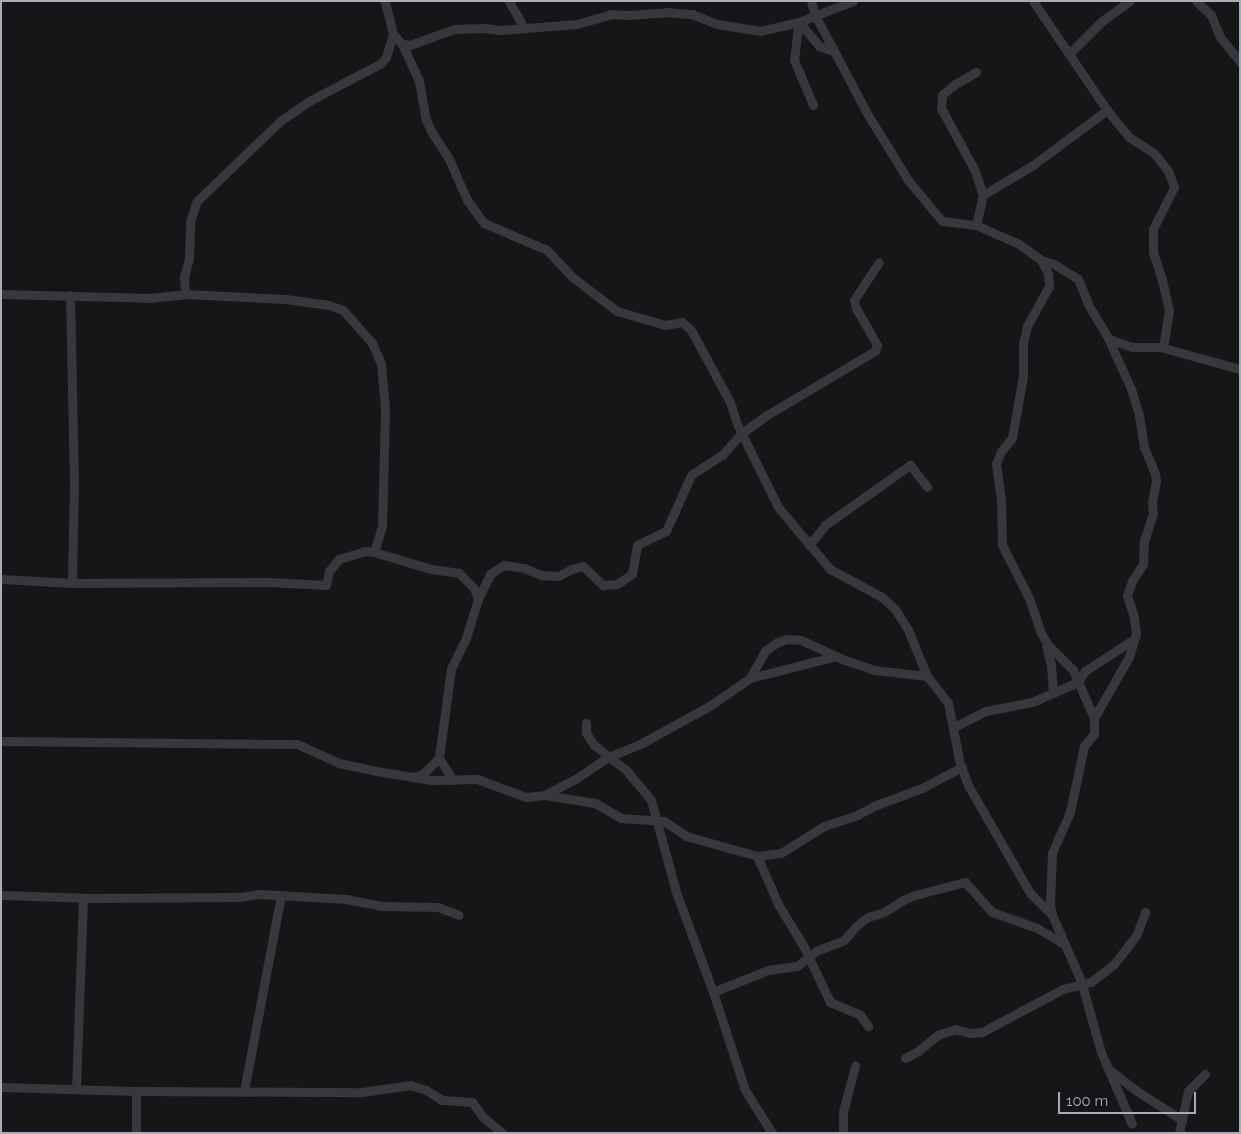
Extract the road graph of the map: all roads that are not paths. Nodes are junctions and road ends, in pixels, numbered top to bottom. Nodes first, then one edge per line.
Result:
1 (385, 1) edge
2 (509, 1) edge
3 (810, 1) edge
4 (852, 1) edge
5 (1033, 1) edge
6 (1130, 1) edge
7 (1196, 1) edge
8 (815, 15) junction
9 (799, 22) junction
10 (524, 28) junction
11 (393, 34) junction
12 (402, 44) junction
13 (833, 51) junction
14 (1069, 54) junction
15 (1240, 62) edge
16 (976, 72) dead end
17 (813, 105) dead end
18 (1107, 110) junction
19 (984, 196) junction
20 (976, 225) junction
21 (1041, 260) junction
22 (879, 262) dead end
23 (1, 294) edge
24 (184, 294) junction
25 (70, 295) junction
26 (1108, 338) junction
27 (1163, 348) junction
28 (1240, 370) edge
29 (742, 433) junction
30 (927, 488) dead end
31 (809, 545) junction
32 (374, 552) junction
33 (1, 579) edge
34 (72, 583) junction
35 (478, 598) junction
36 (1044, 639) junction
37 (1134, 639) junction
38 (836, 656) junction
39 (927, 676) junction
40 (750, 678) junction
41 (1078, 682) junction
42 (1053, 691) junction
43 (1094, 718) junction
44 (586, 723) dead end
45 (954, 727) junction
46 (1, 741) edge
47 (608, 757) junction
48 (438, 758) junction
49 (962, 768) junction
50 (414, 777) junction
51 (453, 780) junction
52 (544, 795) junction
53 (656, 821) junction
54 (757, 856) junction
55 (1, 895) edge
56 (282, 895) junction
57 (82, 898) junction
58 (1145, 912) dead end
59 (459, 915) dead end
60 (1052, 915) junction
61 (1065, 945) junction
62 (808, 958) junction
63 (1082, 985) junction
64 (713, 992) junction
65 (868, 1026) dead end
66 (905, 1058) dead end
67 (855, 1066) dead end
68 (1109, 1069) junction
69 (1204, 1074) dead end
70 (1, 1087) edge
71 (76, 1090) junction
72 (136, 1091) junction
73 (244, 1092) junction
74 (1182, 1120) junction
75 (1132, 1124) dead end
76 (136, 1133) edge
77 (502, 1133) edge
78 (772, 1133) edge
79 (844, 1133) edge
80 (1179, 1133) edge

1 - 11 street
2 - 10 street
3 - 8 street
4 - 8 street
5 - 14 street
6 - 14 street
7 - 15 street
8 - 9 street
8 - 13 street
9 - 10 street
9 - 13 street
9 - 17 street
10 - 12 street
11 - 12 street
11 - 24 street
12 - 29 street
13 - 20 street
14 - 18 street
16 - 19 street
18 - 19 street
18 - 27 street
19 - 20 street
20 - 21 street
21 - 26 street
21 - 36 street
22 - 29 street
23 - 25 street
24 - 25 street
24 - 32 street
25 - 34 street
26 - 27 street
26 - 37 street
27 - 28 street
29 - 31 street
29 - 35 street
30 - 31 street
31 - 39 street
32 - 34 street
32 - 35 street
33 - 34 street
35 - 48 street
36 - 41 street
36 - 42 street
37 - 41 street
37 - 43 street
38 - 39 street
38 - 40 street
38 - 40 street
39 - 45 street
40 - 47 street
41 - 42 street
41 - 43 street
42 - 45 street
43 - 60 street
44 - 47 street
45 - 49 street
46 - 50 street
47 - 52 street
47 - 53 street
48 - 50 street
48 - 51 street
49 - 54 street
49 - 60 street
50 - 51 street
51 - 52 street
52 - 53 street
53 - 54 street
53 - 64 street
54 - 62 street
55 - 57 street
56 - 57 street
56 - 59 street
56 - 73 street
57 - 71 street
58 - 63 street
60 - 61 street
61 - 62 street
61 - 63 street
62 - 64 street
62 - 65 street
63 - 66 street
63 - 68 street
64 - 78 street
67 - 79 street
68 - 74 street
68 - 75 street
69 - 74 street
70 - 71 street
71 - 72 street
72 - 73 street
72 - 76 street
73 - 77 street
74 - 80 street

